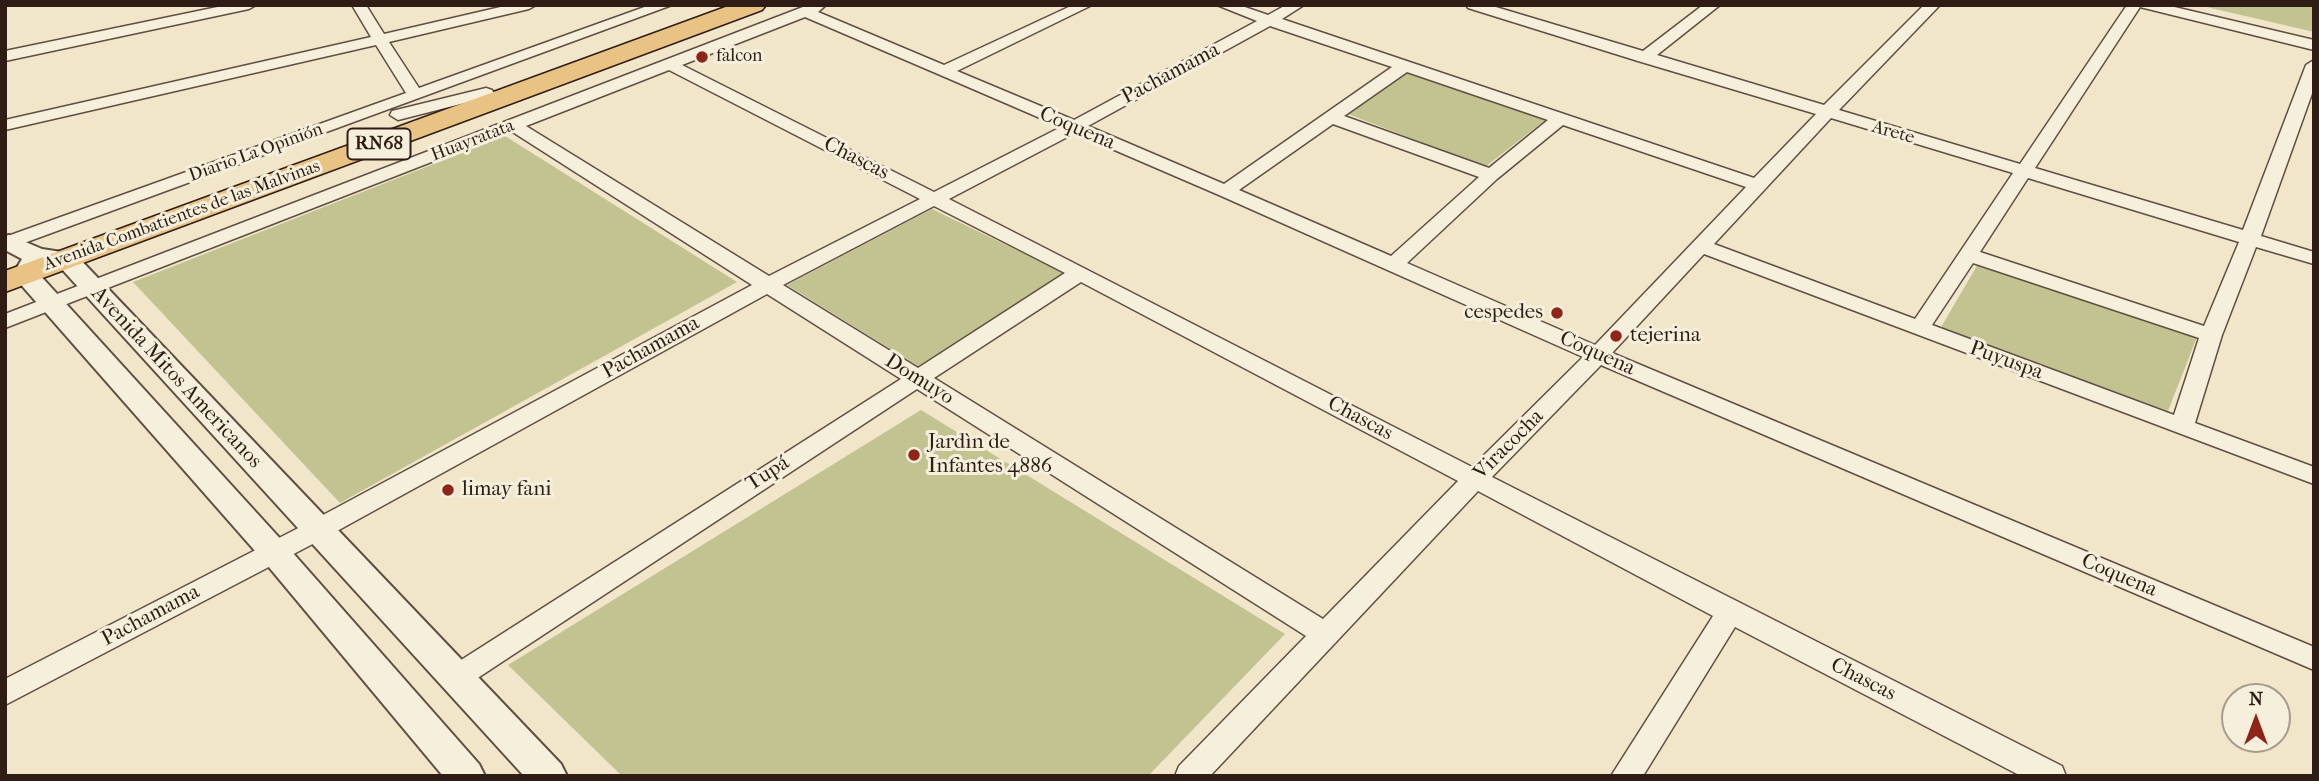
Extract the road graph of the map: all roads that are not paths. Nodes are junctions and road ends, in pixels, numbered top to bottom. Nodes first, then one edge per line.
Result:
1 (249, 5) edge
2 (359, 5) edge
3 (528, 5) edge
4 (665, 5) edge
5 (724, 5) edge
6 (754, 5) edge
7 (1039, 5) edge
8 (1085, 5) edge
9 (1224, 5) edge
10 (1297, 5) edge
11 (1473, 5) edge
12 (1713, 5) edge
13 (1933, 5) edge
14 (2134, 5) edge
15 (2146, 5) edge
16 (814, 8) edge
17 (1502, 9) edge
18 (1064, 15) junction
19 (1269, 21) junction
20 (379, 39) junction
21 (2314, 45) edge
22 (5, 56) edge
23 (1644, 58) junction
24 (669, 64) junction
25 (1406, 65) junction
26 (2314, 65) edge
27 (944, 71) junction
28 (486, 93) junction
29 (415, 95) junction
30 (1826, 113) junction
31 (1331, 117) junction
32 (1562, 118) junction
33 (5, 125) edge
34 (513, 125) junction
35 (1072, 128) junction
36 (300, 137) junction
37 (2025, 171) junction
38 (1491, 175) junction
39 (1757, 185) junction
40 (1226, 191) junction
41 (932, 199) junction
42 (2250, 238) junction
43 (1699, 245) junction
44 (1970, 256) junction
45 (2314, 258) edge
46 (22, 261) edge
47 (1395, 264) junction
48 (1080, 273) junction
49 (767, 285) junction
50 (93, 289) junction
51 (51, 305) junction
52 (5, 322) edge
53 (1919, 329) junction
54 (2211, 335) junction
55 (1598, 355) junction
56 (915, 378) junction
57 (2182, 427) junction
58 (2314, 476) edge
59 (1475, 479) junction
60 (319, 529) junction
61 (274, 552) junction
62 (1730, 612) junction
63 (1325, 634) junction
64 (2314, 659) edge
65 (457, 677) junction
66 (5, 692) edge
67 (2048, 775) edge
68 (466, 776) edge
69 (548, 776) edge
70 (1190, 776) edge
71 (1626, 776) edge

1 - 22 street
2 - 20 street
3 - 20 street
4 - 29 street, Diario La Opinión
5 - 28 main road, Avenida Combatientes de las Malvinas / RN68
6 - 46 main road, Avenida Combatientes de las Malvinas / RN68
7 - 18 street
8 - 18 street
9 - 19 street
10 - 19 street, Pachamama
11 - 17 street, Arete
12 - 23 street
13 - 30 street, Viracocha
14 - 37 street
15 - 21 street
16 - 24 street, Huayratata
16 - 27 street, Coquena
17 - 23 street, Arete
18 - 27 street
19 - 25 street
19 - 35 street, Pachamama
20 - 29 street
20 - 33 street
23 - 30 street, Arete
24 - 34 street, Huayratata
24 - 41 street, Chascas
25 - 31 street
25 - 32 street
26 - 42 street
27 - 35 street, Coquena
28 - 36 street
28 - 46 main road, Avenida Combatientes de las Malvinas / RN68
29 - 36 street, Diario La Opinión
30 - 37 street, Arete
30 - 39 street, Viracocha
31 - 38 street
31 - 40 street
32 - 38 street
32 - 39 street
34 - 49 street, Domuyo
34 - 50 street, Huayratata
35 - 40 street, Coquena
35 - 41 street, Pachamama
36 - 46 street, Diario La Opinión
37 - 42 street, Arete
37 - 44 street
38 - 47 street
39 - 43 street, Viracocha
40 - 47 street, Coquena
41 - 48 street, Chascas
41 - 49 street, Pachamama
42 - 45 street, Arete
42 - 54 street
43 - 53 street, Puyuspa
43 - 55 street, Viracocha
44 - 53 street
44 - 54 street
46 - 50 street, Avenida Mitos Americanos
46 - 51 street, Avenida Mitos Americanos
47 - 55 street, Coquena
48 - 56 street, Tupá
48 - 59 street, Chascas
49 - 56 street, Domuyo
49 - 60 street, Pachamama
50 - 51 street, Huayratata
50 - 60 street, Avenida Mitos Americanos
51 - 52 street, Huayratata
51 - 61 street, Avenida Mitos Americanos
53 - 57 street, Puyuspa
54 - 57 street
55 - 59 street, Viracocha
55 - 64 street, Coquena
56 - 63 street, Domuyo
56 - 65 street, Tupá
57 - 58 street, Puyuspa
59 - 62 street, Chascas
59 - 63 street, Viracocha
60 - 61 street, Pachamama
60 - 65 street, Avenida Mitos Americanos
61 - 66 street, Pachamama
61 - 68 street, Avenida Mitos Americanos
62 - 67 street, Chascas
62 - 71 street
63 - 70 street, Viracocha
65 - 69 street, Avenida Mitos Americanos

